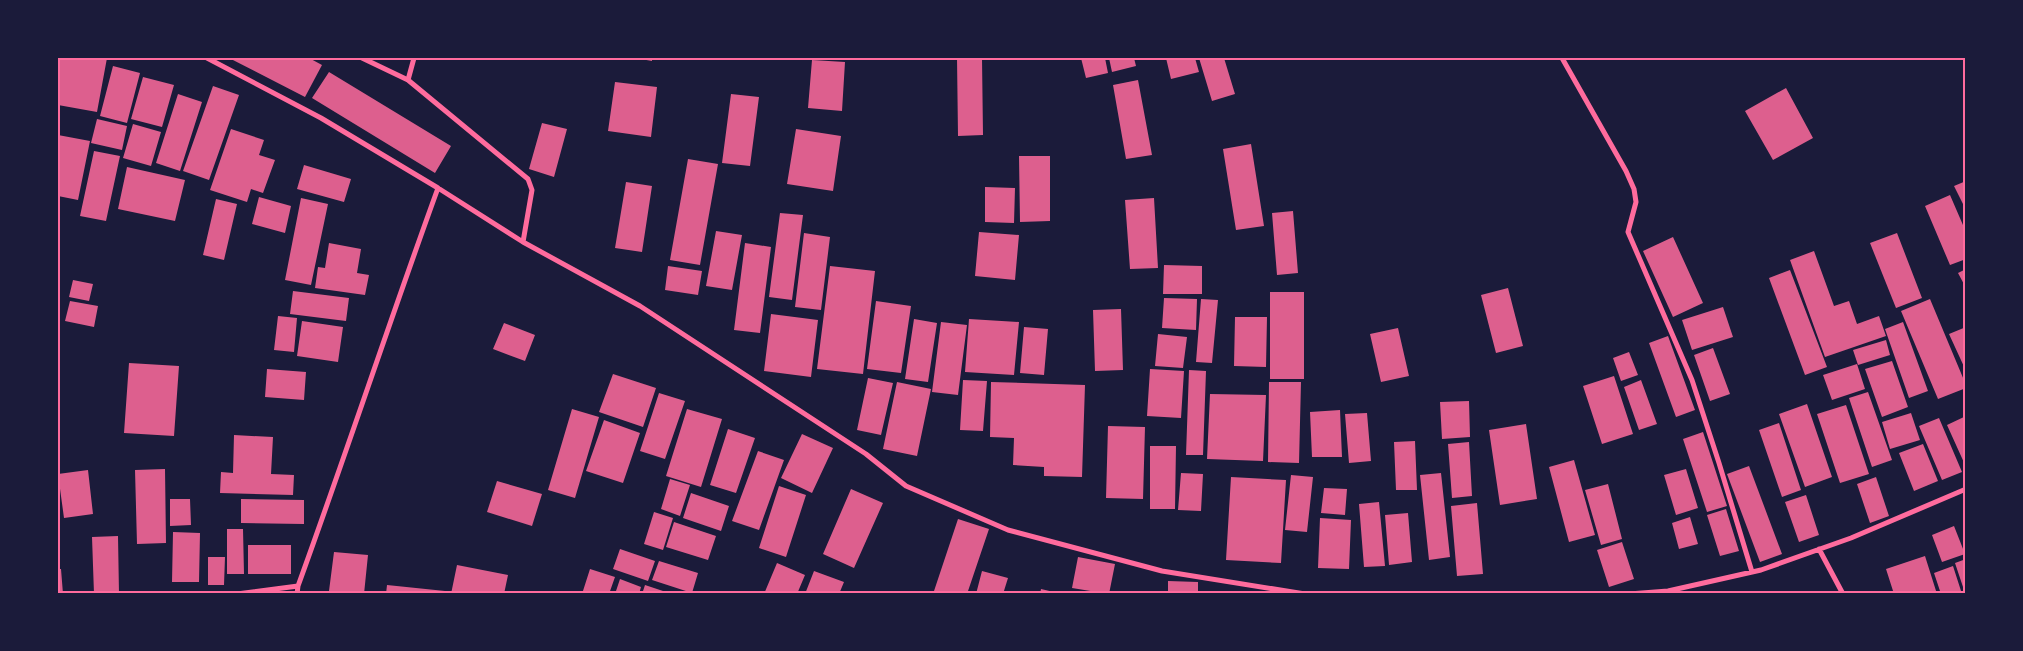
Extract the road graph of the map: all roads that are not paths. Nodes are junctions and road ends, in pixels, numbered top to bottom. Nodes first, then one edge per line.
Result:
1 (207, 58) edge
2 (362, 58) edge
3 (414, 58) edge
4 (1562, 58) edge
5 (408, 80) junction
6 (438, 188) junction
7 (523, 242) junction
8 (1966, 490) edge
9 (1819, 550) junction
10 (1752, 572) junction
11 (298, 586) junction
12 (237, 594) edge
13 (297, 594) edge
14 (1305, 594) edge
15 (1629, 594) edge
16 (1843, 594) edge

1 - 6 street
2 - 5 street
3 - 5 street
4 - 10 street
5 - 7 street
6 - 7 street
6 - 11 street
7 - 14 street
8 - 9 street
9 - 10 street
9 - 16 street
10 - 15 street
11 - 12 street
11 - 13 street

